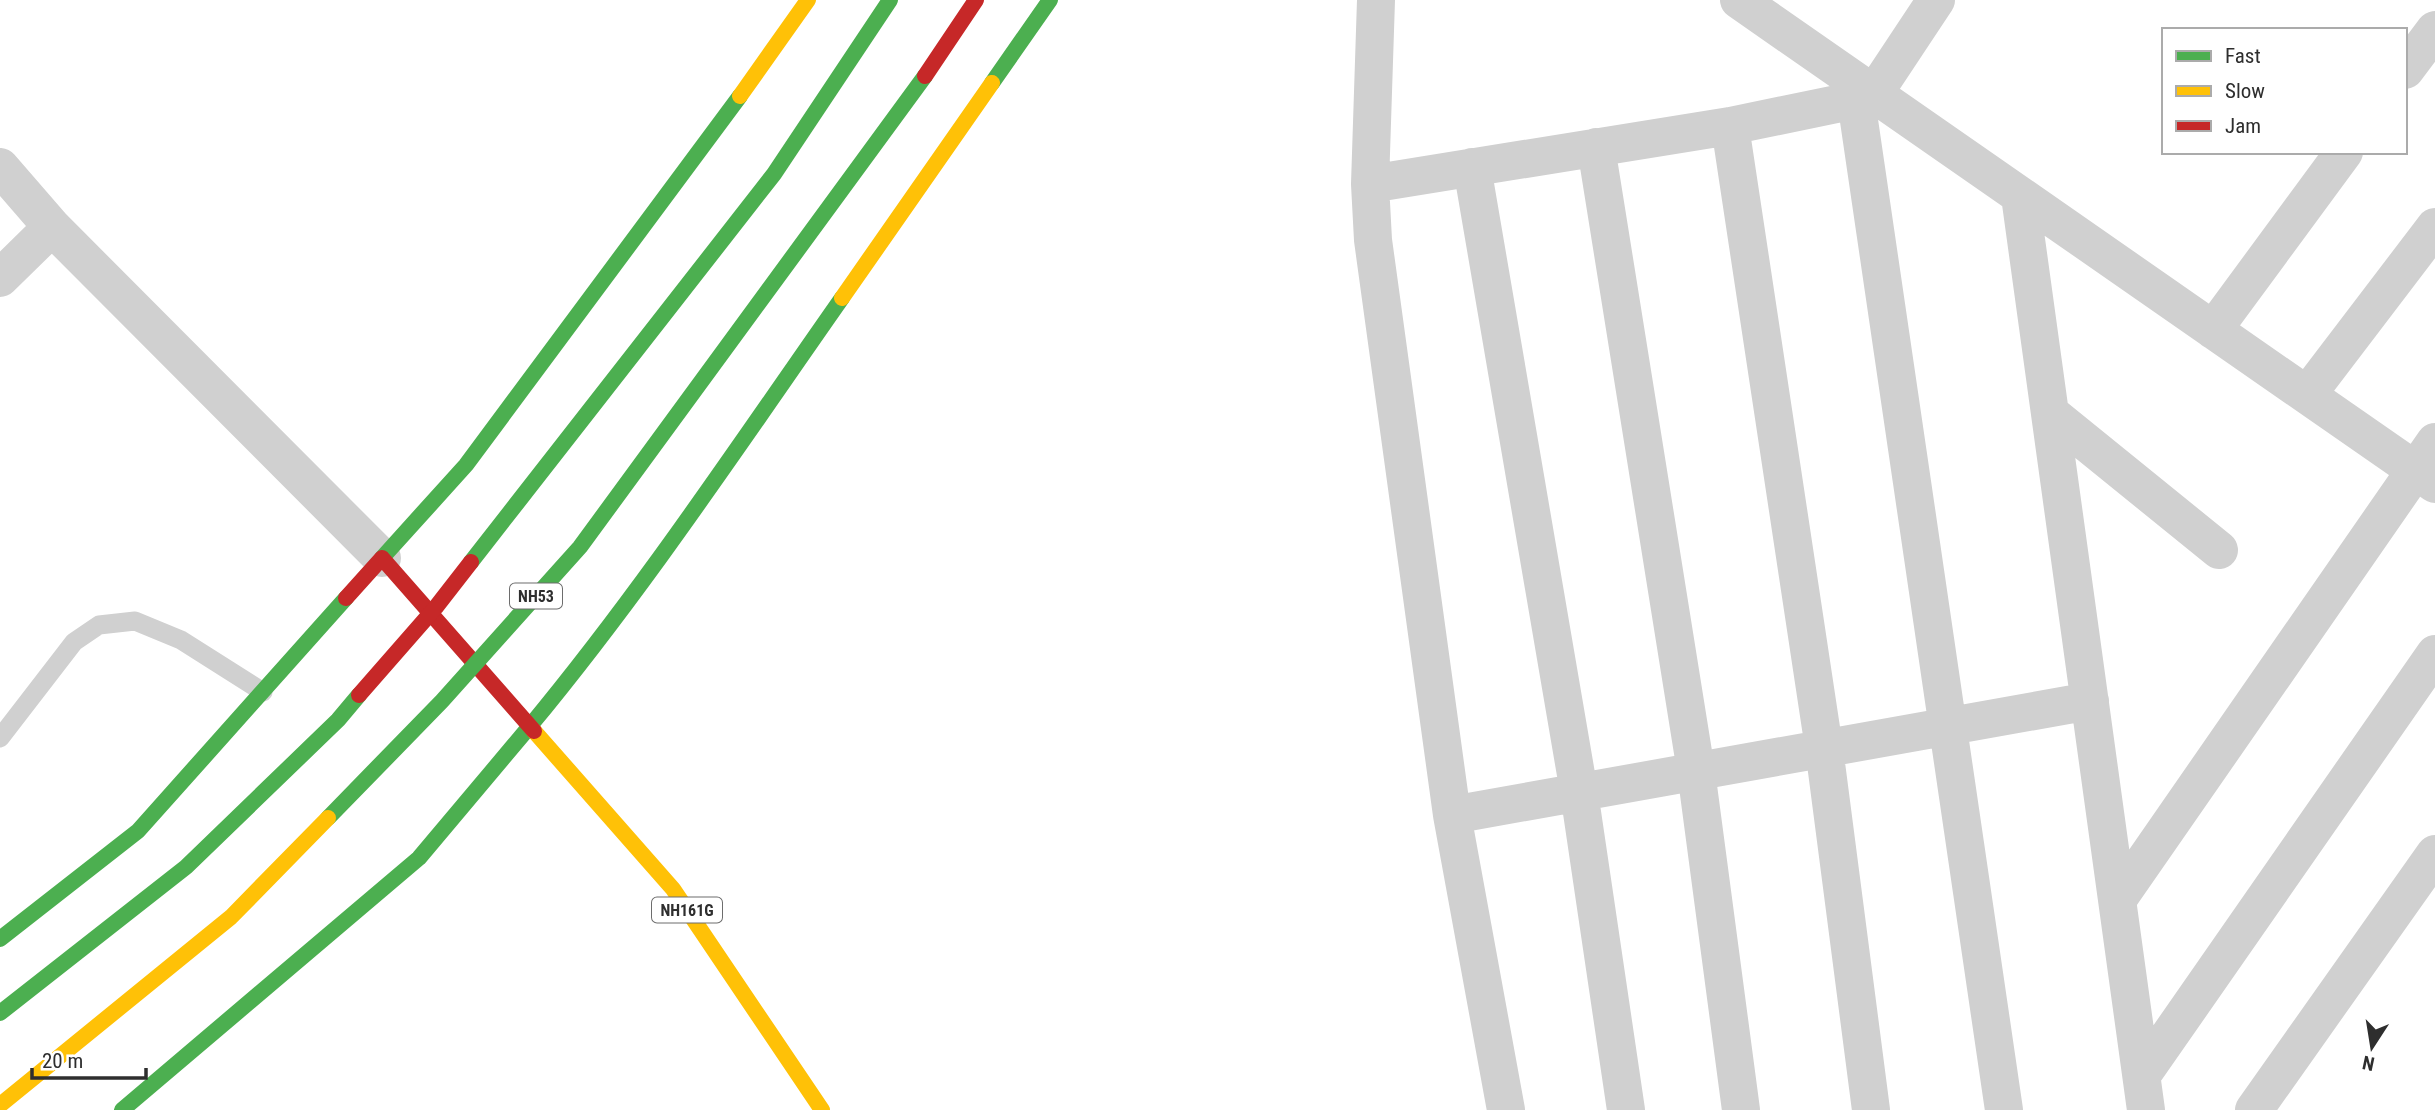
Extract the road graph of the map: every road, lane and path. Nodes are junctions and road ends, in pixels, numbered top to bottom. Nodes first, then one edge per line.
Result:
1 (808, 0) edge
2 (890, 0) edge
3 (976, 0) edge
4 (1050, 0) edge
5 (1376, 0) edge
6 (1936, 0) edge
7 (1747, 2) edge
8 (2435, 30) edge
9 (2407, 67) edge
10 (1866, 96) junction
11 (1730, 126) junction
12 (1596, 148) junction
13 (2343, 154) edge
14 (0, 167) edge
15 (1472, 167) junction
16 (1370, 184) junction
17 (2020, 195) junction
18 (52, 227) junction
19 (2435, 228) edge
20 (0, 278) edge
21 (2213, 330) junction
22 (2307, 395) junction
23 (2050, 413) junction
24 (2428, 465) edge
25 (2219, 550) dead end
26 (382, 558) junction
27 (2435, 654) edge
28 (263, 691) junction
29 (2090, 701) junction
30 (530, 726) junction
31 (1949, 726) junction
32 (0, 738) edge
33 (1824, 748) junction
34 (1696, 771) junction
35 (1579, 792) junction
36 (1452, 815) junction
37 (2435, 855) edge
38 (2118, 900) junction
39 (0, 939) edge
40 (0, 1013) edge
41 (2144, 1093) edge
42 (0, 1105) edge
43 (122, 1110) edge
44 (822, 1110) edge
45 (1506, 1110) edge
46 (1626, 1110) edge
47 (1741, 1110) edge
48 (1871, 1110) edge
49 (2004, 1110) edge
50 (2254, 1110) edge

1 - 26 main road
2 - 40 main road, bridge
3 - 42 main road, NH53, bridge
4 - 30 main road
5 - 16 street
6 - 10 street
7 - 10 street
8 - 9 street
10 - 11 street
10 - 17 street
10 - 31 street
11 - 12 street
11 - 33 street
12 - 15 street
12 - 34 street
13 - 21 street
14 - 18 street
15 - 16 street
15 - 35 street
16 - 36 street
17 - 21 street
17 - 23 street
18 - 20 street
18 - 26 street
19 - 22 street
21 - 22 street
22 - 24 street
23 - 25 street
23 - 29 street
24 - 38 street
26 - 28 main road
26 - 30 main road, NH161G
27 - 41 street
28 - 32 lane
28 - 39 main road
29 - 31 street
29 - 38 street
30 - 43 main road
30 - 44 main road, NH161G
31 - 33 street
31 - 49 street
33 - 34 street
33 - 48 street
34 - 35 street
34 - 47 street
35 - 36 street
35 - 46 street
36 - 45 street
37 - 50 street
38 - 41 street

